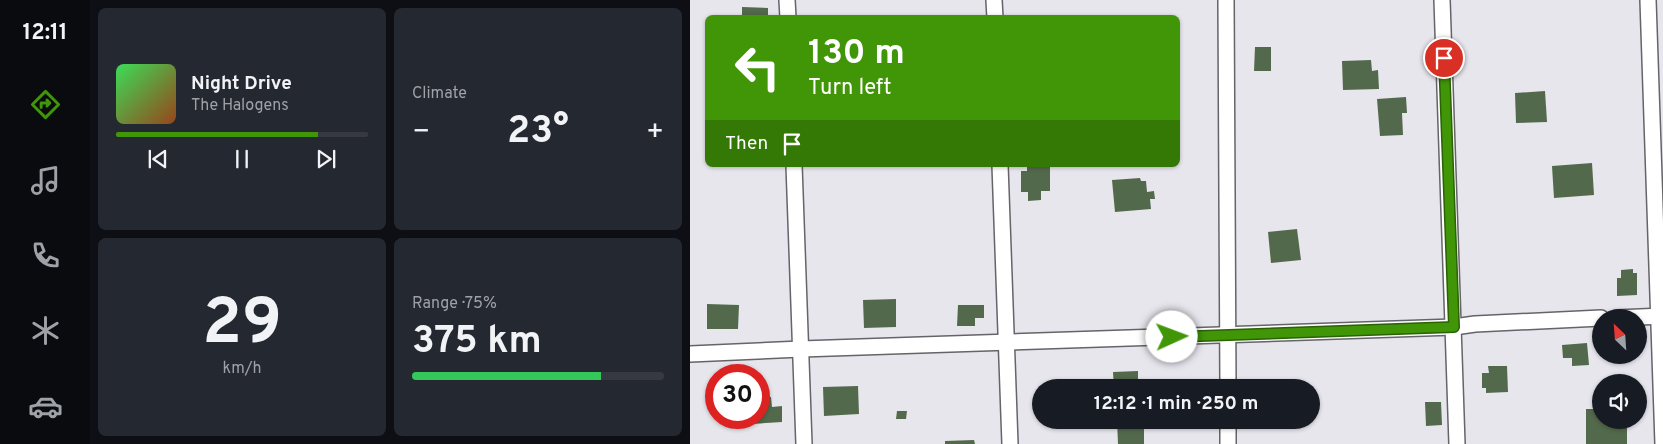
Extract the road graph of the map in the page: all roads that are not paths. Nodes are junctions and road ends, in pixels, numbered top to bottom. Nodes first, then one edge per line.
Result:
1 (787, 0) edge
2 (994, 0) edge
3 (1226, 0) edge
4 (1442, 0) edge
5 (1648, 0) edge
6 (788, 15) edge
7 (995, 15) edge
8 (794, 167) edge
9 (1000, 167) edge
10 (1661, 316) edge
11 (1648, 317) edge
12 (1592, 318) edge
13 (1454, 327) junction
14 (1228, 335) junction
15 (1006, 342) junction
16 (801, 348) junction
17 (690, 354) edge
18 (1228, 379) edge
19 (1228, 429) edge
20 (804, 444) edge
21 (1010, 444) edge
22 (1228, 444) edge
23 (1457, 444) edge
24 (1663, 444) edge

1 - 6 street
2 - 7 street
3 - 14 street
4 - 13 street
5 - 10 street
8 - 16 street
9 - 15 street
10 - 11 street
10 - 24 street
12 - 13 street
13 - 14 street
13 - 23 street
14 - 15 street
14 - 18 street
15 - 16 street
15 - 21 street
16 - 17 street
16 - 20 street
19 - 22 street

